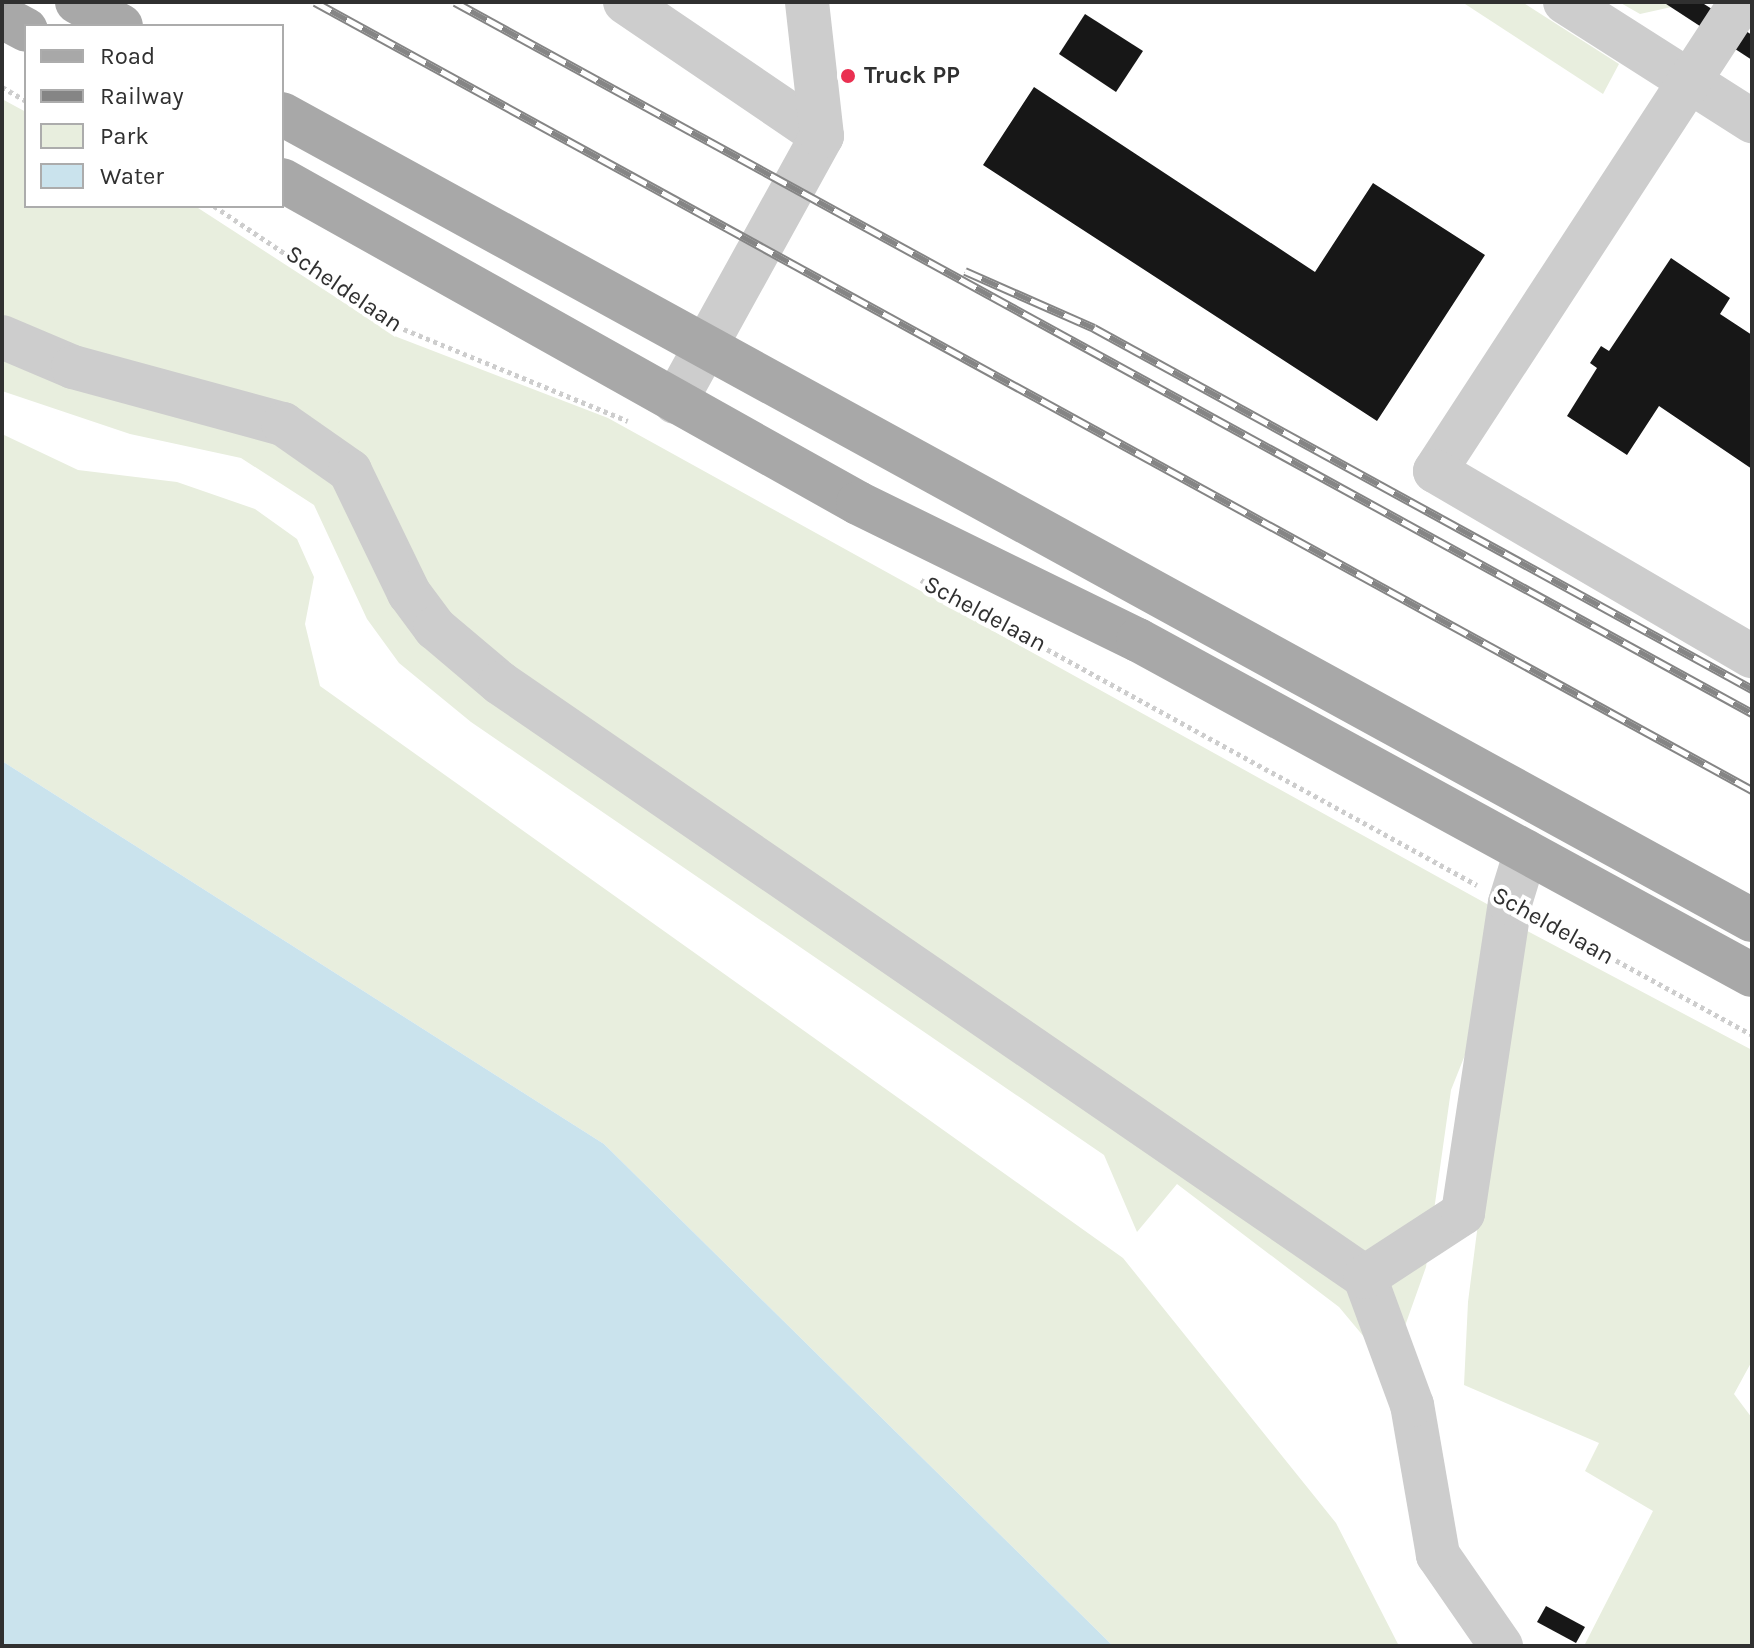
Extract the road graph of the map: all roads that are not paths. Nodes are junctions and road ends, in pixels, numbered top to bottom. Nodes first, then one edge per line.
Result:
1 (77, 2) edge
2 (625, 2) edge
3 (807, 2) edge
4 (1565, 2) edge
5 (1741, 2) edge
6 (2, 17) edge
7 (117, 24) edge
8 (24, 29) edge
9 (1690, 81) junction
10 (284, 115) edge
11 (1752, 121) edge
12 (822, 136) junction
13 (284, 181) edge
14 (2, 337) edge
15 (706, 346) junction
16 (675, 402) junction
17 (1752, 656) edge
18 (1526, 851) junction
19 (1752, 920) edge
20 (1752, 975) edge
21 (1365, 1277) junction
22 (1501, 1646) edge

1 - 7 main road
2 - 12 lane
3 - 12 lane
4 - 9 lane
5 - 9 lane
6 - 8 main road
9 - 11 lane
9 - 17 lane
10 - 15 main road
12 - 15 lane
13 - 16 main road, Scheldelaan
14 - 21 lane
15 - 16 lane
15 - 19 main road
16 - 18 main road, Scheldelaan
18 - 20 main road, Scheldelaan
18 - 21 lane
21 - 22 lane

